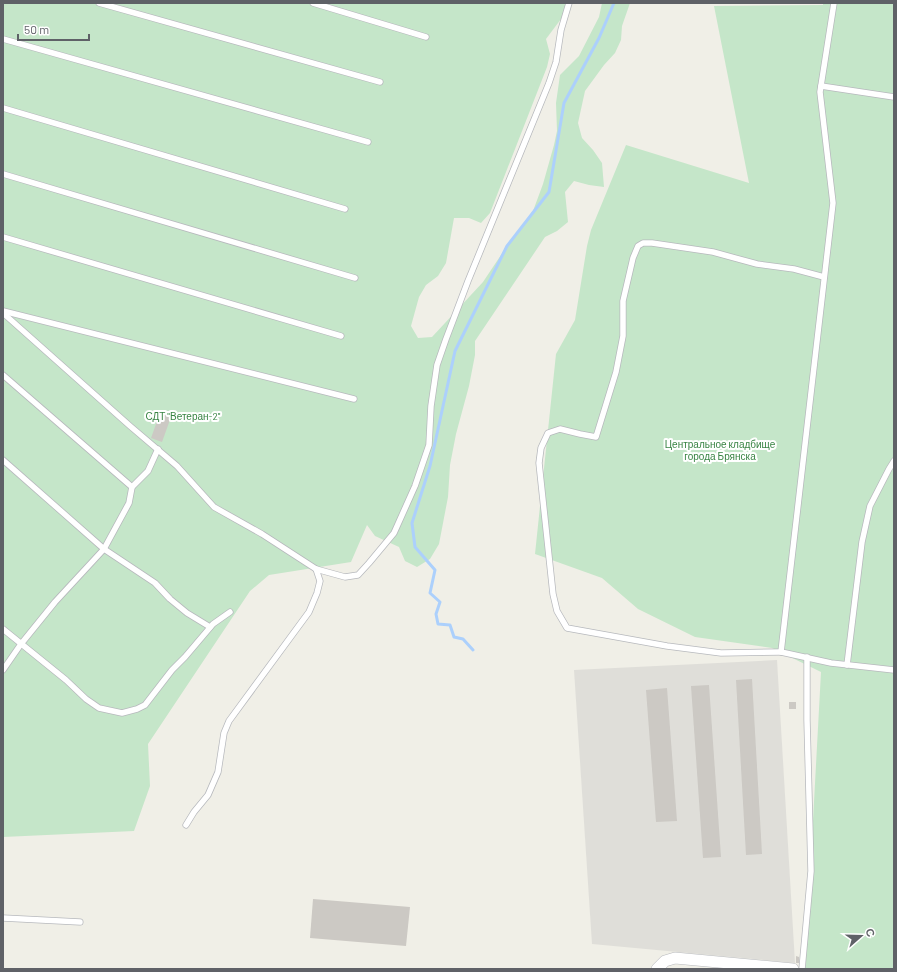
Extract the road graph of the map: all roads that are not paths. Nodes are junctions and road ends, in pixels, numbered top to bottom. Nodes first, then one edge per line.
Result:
1 (99, 3) edge
2 (313, 3) edge
3 (569, 3) edge
4 (834, 3) edge
5 (426, 37) dead end
6 (3, 39) edge
7 (380, 82) dead end
8 (820, 86) junction
9 (894, 97) edge
10 (3, 108) edge
11 (368, 142) dead end
12 (3, 174) edge
13 (345, 209) dead end
14 (3, 237) edge
15 (824, 277) junction
16 (355, 278) dead end
17 (3, 312) edge
18 (341, 336) dead end
19 (3, 375) edge
20 (354, 399) dead end
21 (158, 449) junction
22 (3, 460) edge
23 (894, 461) edge
24 (132, 486) junction
25 (104, 549) junction
26 (316, 569) junction
27 (230, 612) dead end
28 (210, 627) junction
29 (3, 629) edge
30 (21, 644) junction
31 (781, 652) junction
32 (807, 657) junction
33 (847, 665) junction
34 (3, 670) edge
35 (894, 670) edge
36 (186, 825) dead end
37 (3, 918) edge
38 (80, 922) dead end
39 (657, 969) edge
40 (793, 969) edge
41 (802, 969) edge

1 - 7 lane
2 - 5 lane
3 - 26 lane
4 - 8 lane
6 - 11 lane
8 - 9 lane
8 - 15 lane
10 - 13 lane
12 - 16 lane
14 - 18 lane
15 - 31 lane
15 - 31 lane
17 - 20 lane
17 - 21 lane
19 - 24 lane
21 - 24 lane
21 - 26 lane
22 - 25 lane
23 - 33 lane
24 - 25 lane
25 - 28 lane
25 - 30 lane
26 - 36 lane
27 - 28 lane
28 - 30 lane
29 - 30 lane
30 - 34 lane
31 - 32 lane
32 - 33 lane
32 - 41 lane
33 - 35 lane
37 - 38 lane
39 - 40 street

